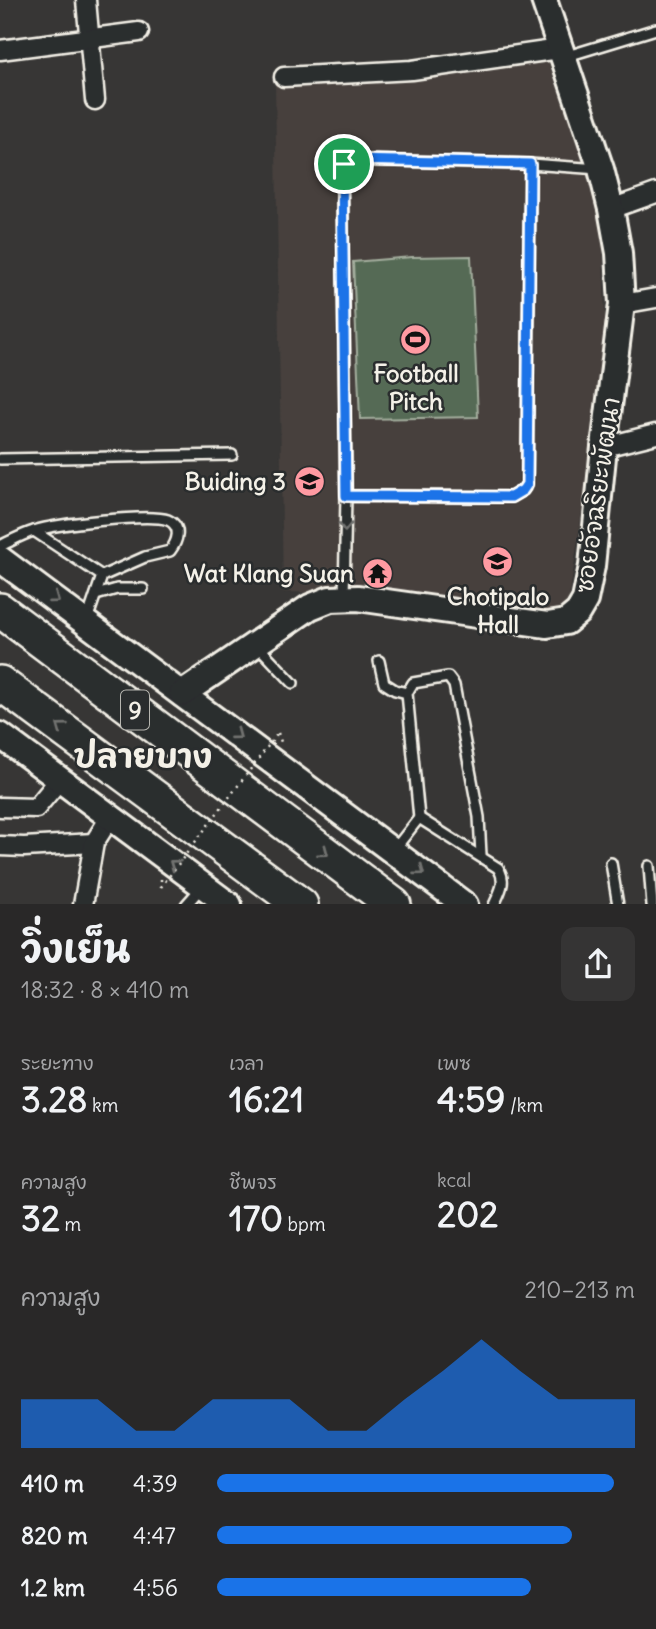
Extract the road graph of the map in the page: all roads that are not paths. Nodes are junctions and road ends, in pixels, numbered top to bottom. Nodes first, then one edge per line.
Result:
1 (86, 0) edge
2 (544, 0) edge
3 (656, 29) edge
4 (139, 32) dead end
5 (90, 40) junction
6 (0, 50) edge
7 (562, 53) junction
8 (284, 77) dead end
9 (95, 100) dead end
10 (530, 164) junction
11 (601, 169) junction
12 (656, 193) edge
13 (611, 209) junction
14 (656, 298) edge
15 (622, 304) junction
16 (656, 434) edge
17 (604, 447) junction
18 (232, 455) dead end
19 (0, 459) edge
20 (346, 496) junction
21 (34, 531) junction
22 (0, 546) edge
23 (0, 559) edge
24 (102, 576) junction
25 (0, 585) edge
26 (143, 590) dead end
27 (96, 595) junction
28 (345, 598) junction
29 (0, 610) edge
30 (86, 621) junction
31 (256, 643) junction
32 (379, 661) dead end
33 (0, 683) edge
34 (293, 683) dead end
35 (407, 693) junction
36 (182, 694) junction
37 (116, 695) junction
38 (0, 735) edge
39 (60, 779) junction
40 (0, 807) edge
41 (111, 816) junction
42 (419, 818) junction
43 (94, 843) junction
44 (0, 846) edge
45 (393, 851) junction
46 (481, 855) junction
47 (611, 863) dead end
48 (649, 866) dead end
49 (203, 886) junction
50 (83, 904) edge
51 (187, 904) edge
52 (228, 904) edge
53 (301, 904) edge
54 (393, 904) edge
55 (464, 904) edge
56 (494, 904) edge
57 (618, 904) edge
58 (652, 904) edge

1 - 5 street
2 - 7 street, ซอยอัจฉริยะพัฒนา
3 - 7 lane
4 - 5 street
5 - 6 street
5 - 9 street
7 - 8 street
7 - 11 street, ซอยอัจฉริยะพัฒนา
10 - 11 lane
10 - 20 lane
10 - 20 lane
11 - 13 street, ซอยอัจฉริยะพัฒนา
12 - 13 street
13 - 15 street, ซอยอัจฉริยะพัฒนา
14 - 15 street
15 - 17 street, ซอยอัจฉริยะพัฒนา
16 - 17 street
17 - 28 street, ซอยอัจฉริยะพัฒนา
18 - 19 lane
20 -> 28 lane
21 - 22 lane
21 - 24 lane
21 - 24 lane
23 -> 30 street
24 - 27 lane
25 - 37 highway
26 - 27 lane
27 - 30 lane
28 - 31 street, ซอยอัจฉริยะพัฒนา
29 - 37 highway, 9
30 - 36 street
31 - 34 lane
31 - 36 street, ซอยอัจฉริยะพัฒนา
32 - 35 lane
53 -> 33 highway, 9
35 - 42 lane
35 - 46 lane
36 -> 45 street
37 -> 54 highway, 9
38 - 39 street
39 - 40 street
39 - 41 street
41 - 43 street
49 -> 41 street
42 - 45 lane
42 - 46 lane
43 - 44 street
43 - 50 street
45 -> 55 street
46 - 56 lane
47 - 57 lane
48 - 58 lane
49 - 51 lane
49 - 52 street

